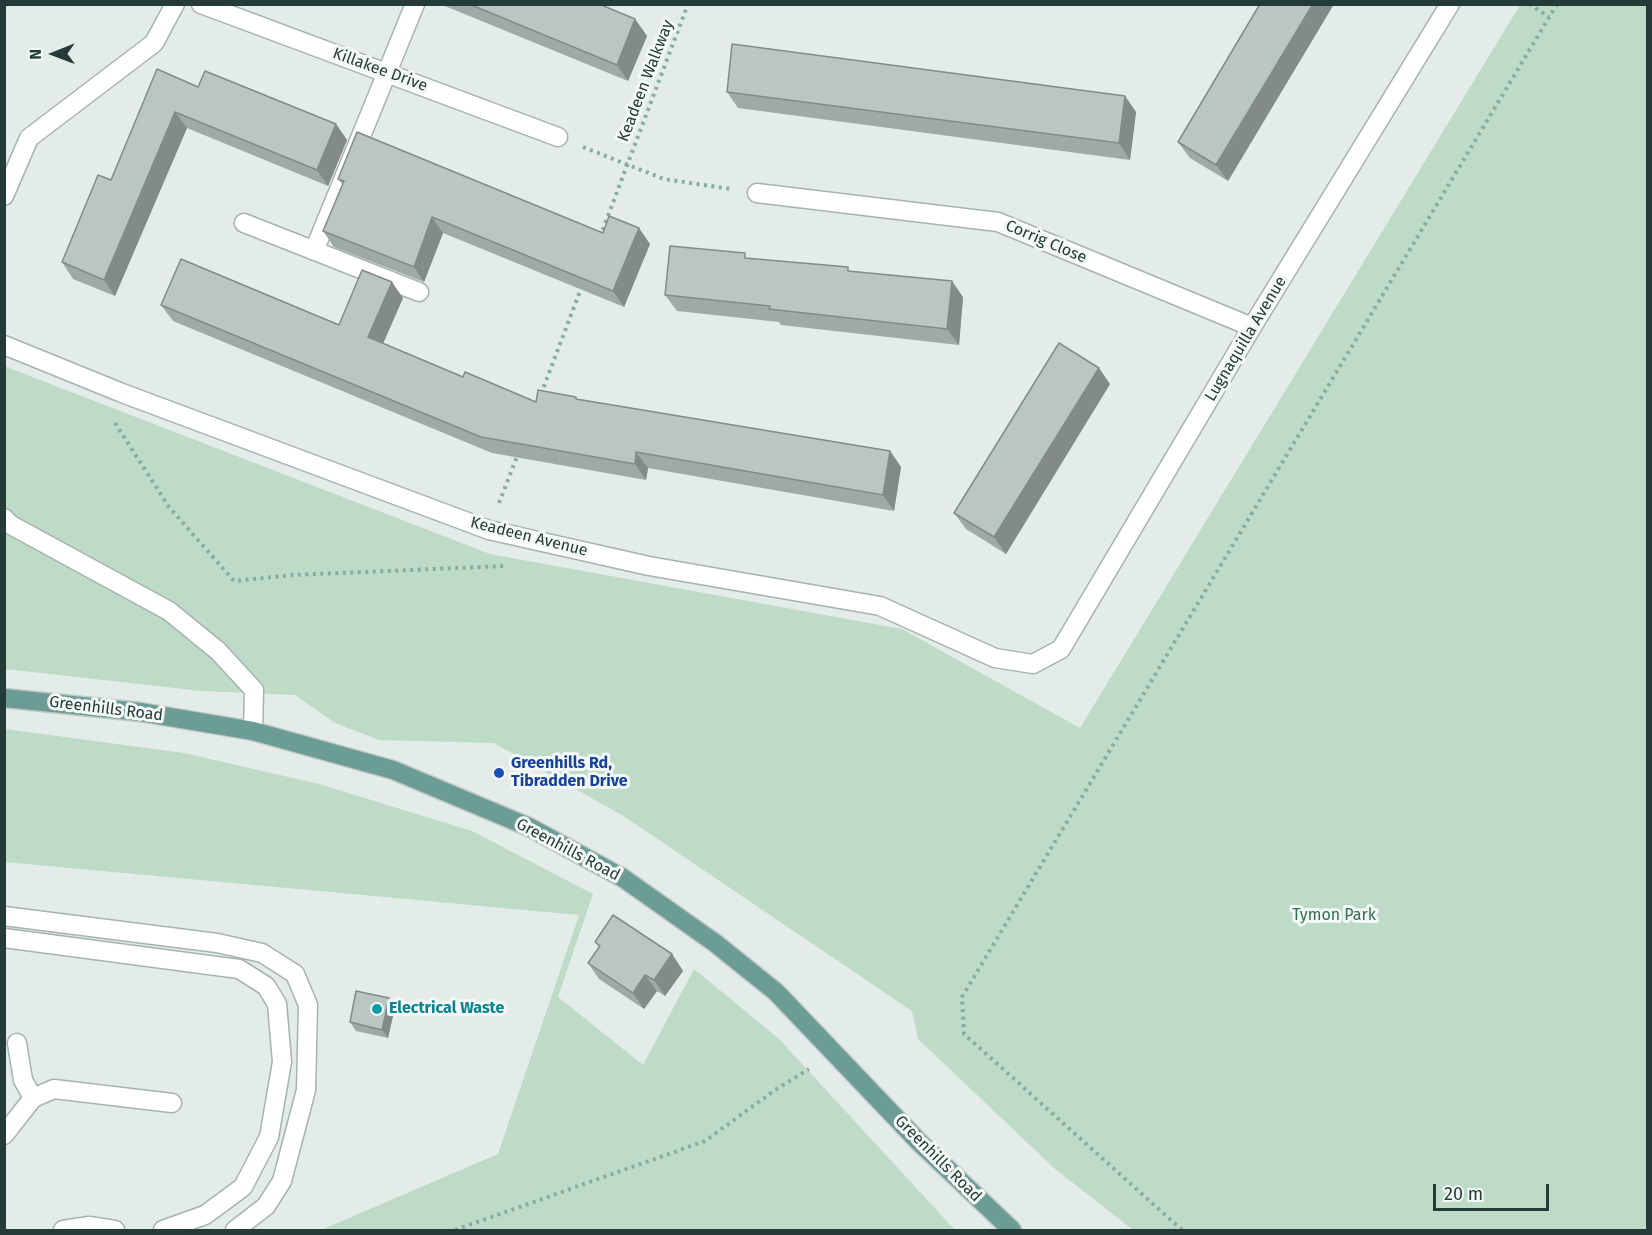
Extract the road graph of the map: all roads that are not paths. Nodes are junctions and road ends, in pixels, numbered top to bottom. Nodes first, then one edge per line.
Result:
1 (175, 4) edge
2 (201, 4) edge
3 (415, 4) edge
4 (1450, 4) edge
5 (388, 74) junction
6 (558, 137) dead end
7 (749, 192) road end
8 (4, 196) edge
9 (244, 224) dead end
10 (314, 251) junction
11 (419, 292) dead end
12 (1252, 327) junction
13 (4, 345) edge
14 (4, 518) edge
15 (1033, 664) joint
16 (4, 698) edge
17 (253, 731) junction
18 (4, 916) edge
19 (4, 938) edge
20 (17, 1042) dead end
21 (33, 1098) junction
22 (172, 1103) dead end
23 (4, 1135) edge
24 (63, 1230) edge
25 (115, 1230) edge
26 (163, 1230) edge
27 (235, 1230) edge
28 (1012, 1230) edge

1 - 8 street
2 - 5 street, Killakee Drive
3 - 5 street
4 - 12 street, Lugnaquilla Avenue
5 - 6 street, Killakee Drive
5 - 10 street
7 - 12 street, Corrig Close
9 - 10 street
10 - 11 street
12 - 15 street, Lugnaquilla Avenue
13 - 15 street, Keadeen Avenue
14 - 17 street
16 - 17 main road, Greenhills Road
17 - 28 main road, Greenhills Road
18 - 27 street
19 - 26 street
20 - 21 street
21 - 22 street
21 - 23 street
24 - 25 street

